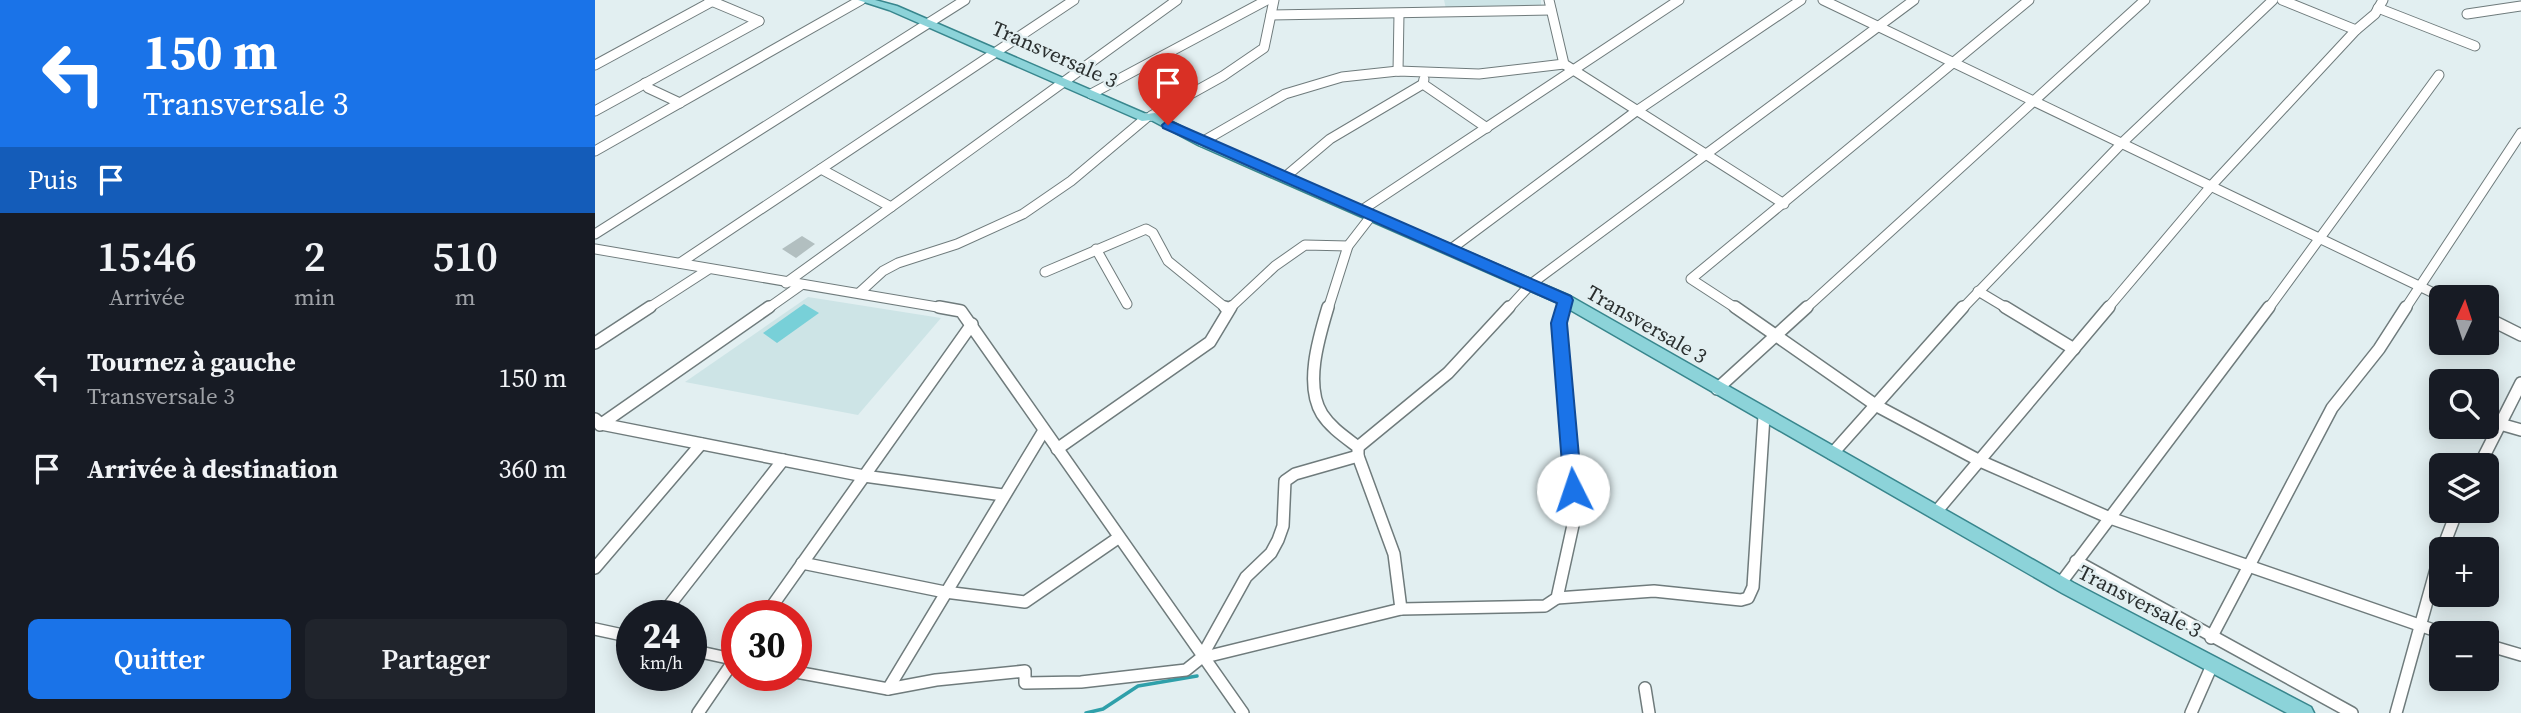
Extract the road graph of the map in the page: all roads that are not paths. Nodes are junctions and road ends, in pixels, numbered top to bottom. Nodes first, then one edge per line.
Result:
1 (862, 0) edge
2 (965, 0) edge
3 (1074, 0) edge
4 (1177, 0) edge
5 (1267, 0) edge
6 (1274, 0) edge
7 (1377, 0) edge
8 (1443, 0) edge
9 (1679, 0) edge
10 (1801, 0) edge
11 (1823, 0) edge
12 (1914, 0) edge
13 (2145, 0) edge
14 (2273, 0) edge
15 (2282, 0) edge
16 (2499, 0) edge
17 (710, 1) edge
18 (2024, 1) edge
19 (2380, 4) edge
20 (1550, 5) edge
21 (2518, 7) edge
22 (1445, 12) junction
23 (1379, 14) junction
24 (1398, 14) junction
25 (2467, 14) dead end
26 (1271, 15) junction
27 (929, 22) junction
28 (1878, 27) junction
29 (2356, 30) junction
30 (2475, 46) dead end
31 (997, 51) junction
32 (1957, 62) junction
33 (595, 65) edge
34 (1568, 67) junction
35 (1398, 71) junction
36 (1427, 73) junction
37 (2439, 75) dead end
38 (1065, 81) junction
39 (645, 83) junction
40 (1423, 84) junction
41 (1091, 94) junction
42 (2036, 100) junction
43 (680, 103) junction
44 (595, 111) edge
45 (1635, 111) junction
46 (1149, 117) junction
47 (1486, 128) junction
48 (2521, 132) edge
49 (1202, 142) junction
50 (2123, 142) junction
51 (595, 151) edge
52 (1706, 155) junction
53 (821, 169) junction
54 (1285, 177) junction
55 (2212, 185) junction
56 (1784, 204) junction
57 (891, 207) junction
58 (1367, 213) junction
59 (595, 234) edge
60 (2317, 238) junction
61 (1348, 246) junction
62 (595, 249) edge
63 (1096, 249) junction
64 (1451, 249) junction
65 (680, 263) junction
66 (709, 269) junction
67 (1045, 272) dead end
68 (786, 283) junction
69 (1531, 284) junction
70 (801, 285) junction
71 (2420, 286) junction
72 (2429, 290) edge
73 (1978, 291) junction
74 (859, 293) junction
75 (1565, 300) junction
76 (1127, 304) dead end
77 (1228, 310) junction
78 (972, 324) junction
79 (2499, 324) edge
80 (2521, 335) edge
81 (1779, 336) junction
82 (595, 343) edge
83 (2074, 349) junction
84 (2521, 383) edge
85 (1717, 389) junction
86 (1877, 406) junction
87 (1764, 416) junction
88 (597, 424) edge
89 (2500, 424) junction
90 (2521, 430) edge
91 (1044, 432) junction
92 (701, 444) junction
93 (1057, 449) junction
94 (1358, 452) junction
95 (2486, 453) edge
96 (1832, 454) junction
97 (783, 460) junction
98 (1980, 461) junction
99 (864, 475) junction
100 (1003, 495) junction
101 (1936, 512) junction
102 (2110, 518) junction
103 (1118, 538) junction
104 (2076, 561) junction
105 (802, 564) junction
106 (2247, 565) junction
107 (595, 568) edge
108 (2060, 584) junction
109 (945, 592) junction
110 (1557, 598) junction
111 (2429, 598) edge
112 (674, 600) edge
113 (776, 600) edge
114 (1401, 609) junction
115 (2421, 627) junction
116 (595, 629) edge
117 (2429, 629) edge
118 (616, 633) edge
119 (2211, 638) junction
120 (2499, 649) edge
121 (2521, 655) edge
122 (1201, 658) junction
123 (2213, 663) junction
124 (812, 675) edge
125 (721, 680) edge
126 (1645, 688) dead end
127 (888, 689) junction
128 (698, 713) edge
129 (1243, 713) edge
130 (1649, 713) edge
131 (2191, 713) edge
132 (2305, 713) edge
133 (2352, 713) edge
134 (2396, 713) edge

1 - 27 main road, Transversale 3
1 - 43 street
2 - 27 street
3 - 31 street
4 - 38 street
5 - 41 street
6 - 26 street
7 - 23 street
8 - 22 street
9 - 34 street
10 - 45 street
11 - 28 street
12 - 28 street
13 - 42 street
14 - 50 street
15 - 29 street
16 - 21 street
17 - 33 street
17 - 39 street
18 - 32 street
19 - 29 street
19 - 30 street
20 - 22 street
20 - 34 street
21 - 25 street
22 - 24 street
23 - 24 street
23 - 26 street
24 - 35 street
26 - 46 street
27 - 31 main road, Transversale 3
27 - 59 street
28 - 32 street
28 - 52 street
29 - 55 street
31 - 38 main road, Transversale 3
31 - 53 street
32 - 42 street
32 - 56 street
34 - 36 street
34 - 45 street
34 - 47 street
35 - 36 street
35 - 49 street
36 - 40 street
37 - 60 street
38 - 41 main road, Transversale 3
38 - 57 street
39 - 43 street
39 - 44 street
40 - 47 street
40 - 54 street
41 - 46 main road, Transversale 3
42 - 50 street
42 - 81 street
43 - 51 street
45 - 52 street
45 - 64 street
46 - 49 main road, Transversale 3
46 - 74 street
47 - 58 street
48 - 71 street
49 - 54 main road, Transversale 3
50 - 55 street
50 - 73 street
52 - 56 street
52 - 69 street
53 - 57 street
53 - 65 street
54 - 58 main road, Transversale 3
55 - 60 street
55 - 83 street
56 - 81 street
57 - 68 street
58 - 61 street
58 - 64 main road, Transversale 3
60 - 71 street
60 - 102 street
61 - 77 street
61 - 94 street
62 - 65 street
63 - 67 street
63 - 76 street
63 - 77 street
64 - 69 main road, Transversale 3
65 - 66 street
66 - 68 street
66 - 82 street
68 - 70 street
69 - 75 main road, Transversale 3
69 - 94 street
70 - 74 street
70 - 88 street
71 - 72 street
71 - 106 street
73 - 83 street
73 - 86 street
74 - 78 street
75 - 85 main road, Transversale 3
75 - 110 street
77 - 93 street
78 - 91 street
78 - 99 street
79 - 80 street
81 - 85 street
81 - 86 street
83 - 98 street
84 - 89 street
85 - 87 main road, Transversale 3
86 - 96 street
86 - 98 street
87 - 96 main road, Transversale 3
87 - 110 street
88 - 92 street
89 - 90 street
89 - 95 street
91 - 93 street
91 - 100 street
92 - 97 street
92 - 107 street
93 - 103 street
94 - 114 street
94 - 122 street
96 - 101 main road, Transversale 3
97 - 99 street
97 - 112 street
98 - 101 street
98 - 102 street
99 - 100 street
99 - 105 street
100 - 109 street
101 - 108 main road, Transversale 3
102 - 104 street
102 - 106 street
103 - 109 street
103 - 122 street
104 - 108 street
104 - 119 street
105 - 109 street
105 - 113 street
106 - 115 street
106 - 119 street
108 - 123 main road, Transversale 3
109 - 127 street
110 - 114 street
111 - 115 street
114 - 122 street
115 - 117 street
115 - 134 street
116 - 118 street
119 - 133 street
120 - 121 street
122 - 127 street
122 - 129 street
123 - 131 street
123 - 132 main road, Transversale 3
124 - 127 street
125 - 128 street
126 - 130 street

